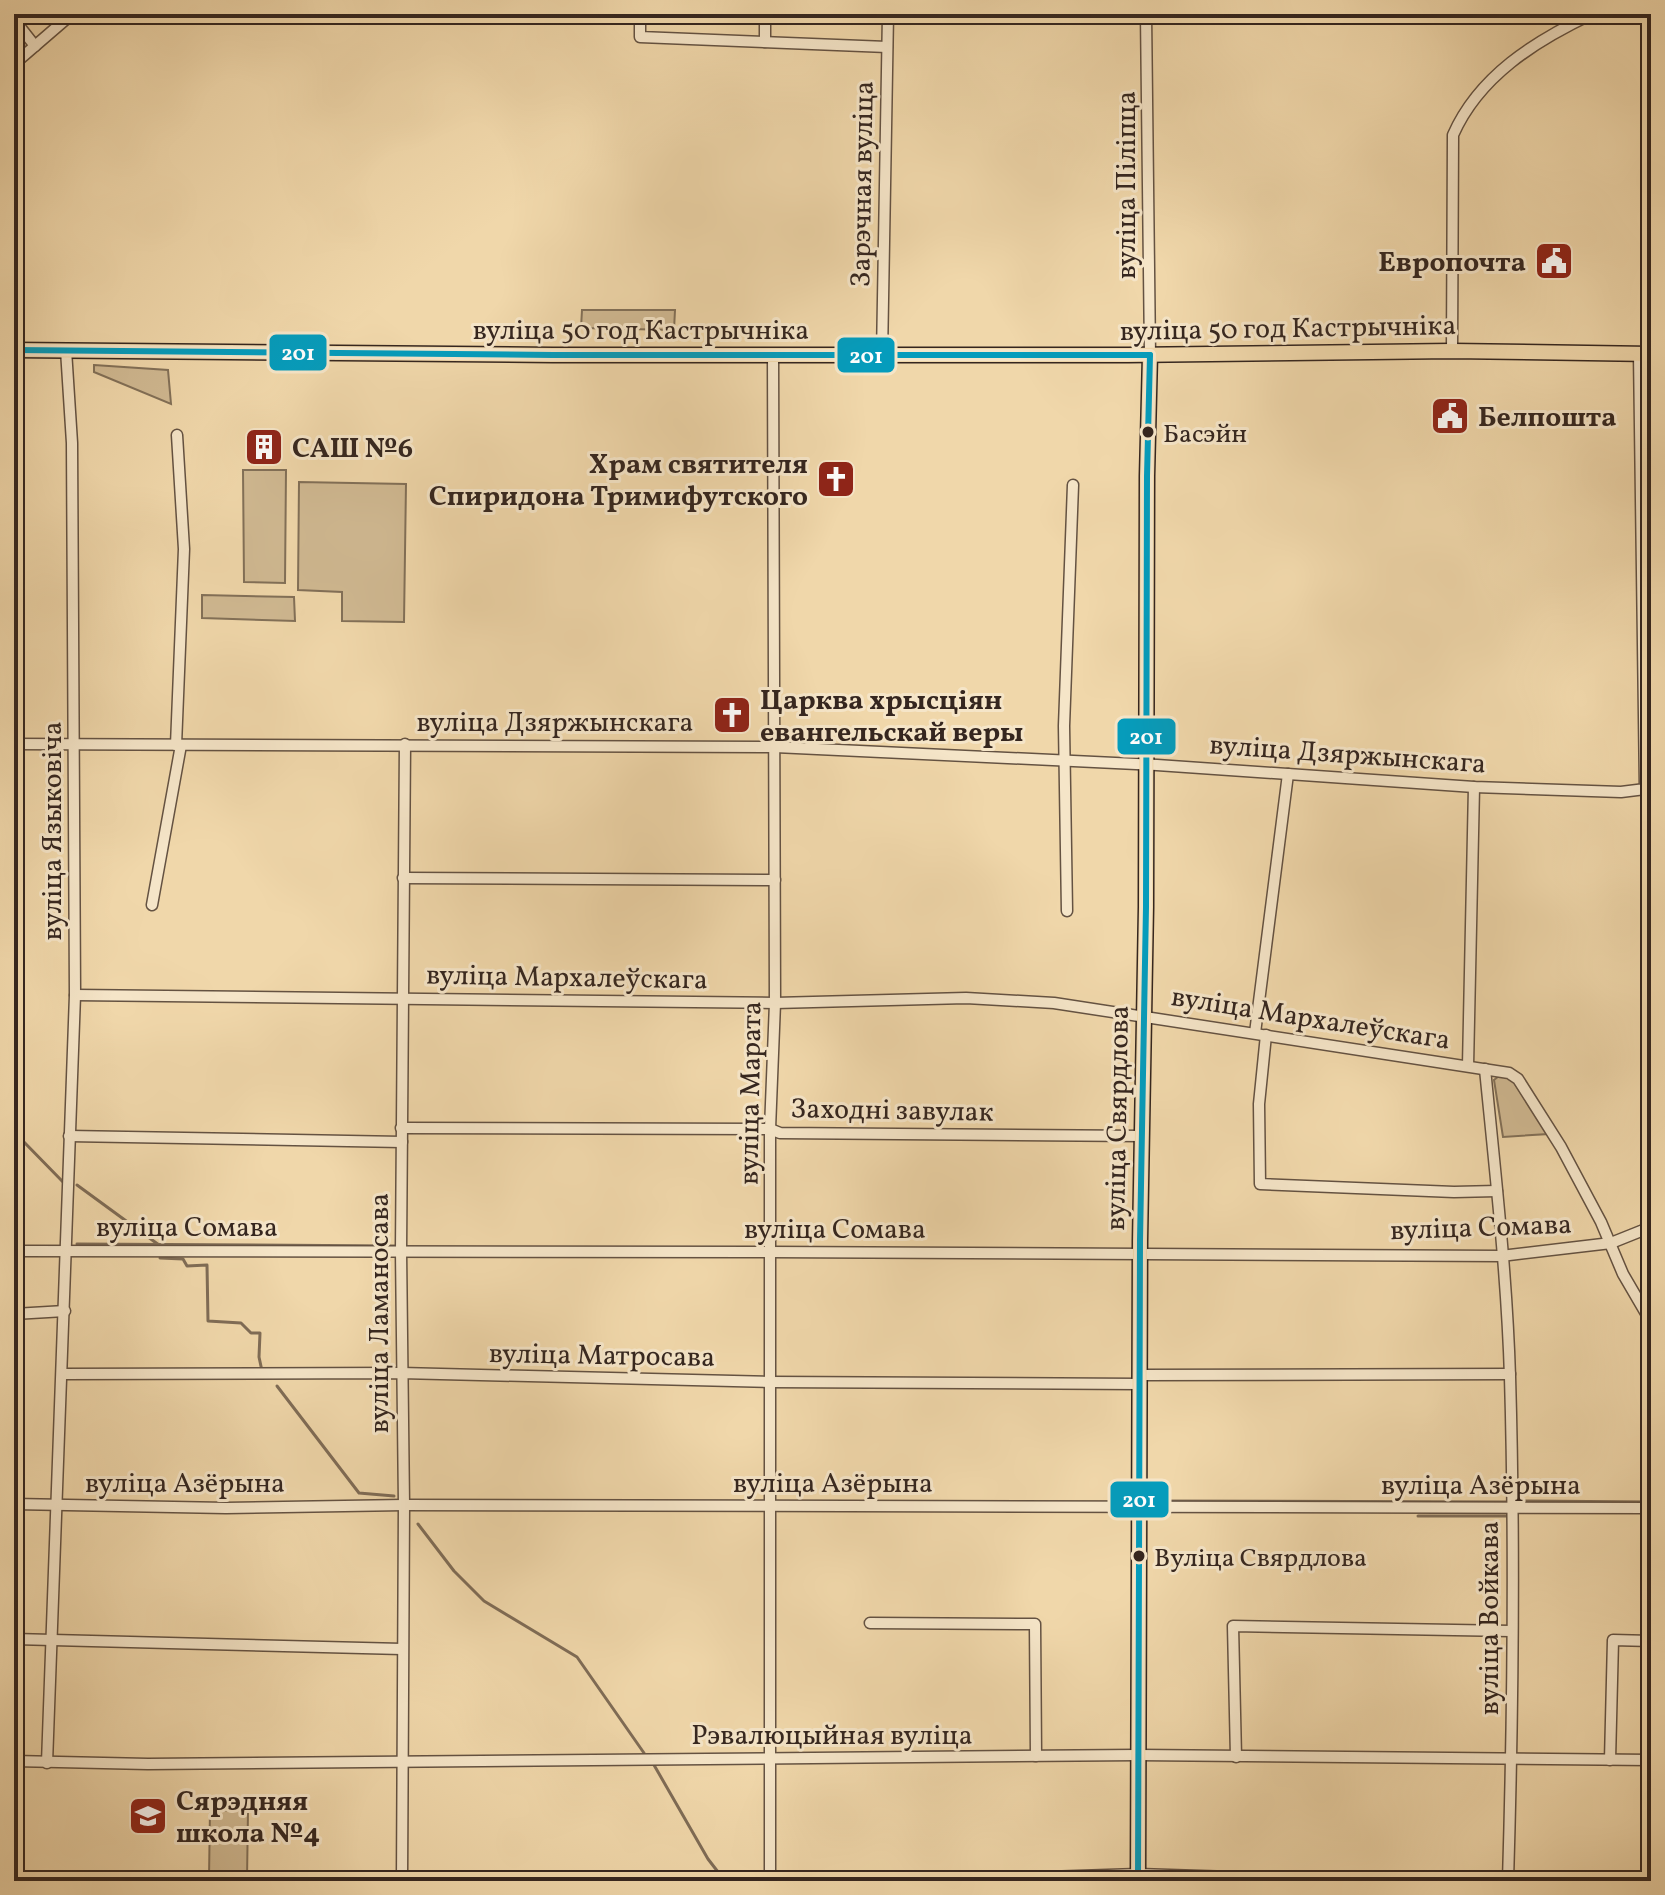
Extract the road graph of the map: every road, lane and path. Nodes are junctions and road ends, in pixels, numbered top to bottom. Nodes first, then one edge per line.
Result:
1 (72, 14) edge
2 (640, 14) edge
3 (765, 14) edge
4 (888, 14) edge
5 (1146, 14) edge
6 (1592, 14) edge
7 (14, 24) edge
8 (765, 42) junction
9 (35, 46) junction
10 (887, 47) junction
11 (14, 64) edge
12 (14, 350) edge
13 (66, 350) junction
14 (1452, 351) junction
15 (773, 354) junction
16 (1645, 354) edge
17 (1150, 355) junction
18 (882, 356) junction
19 (177, 435) dead end
20 (1073, 485) dead end
21 (14, 744) edge
22 (74, 744) junction
23 (405, 744) junction
24 (178, 745) junction
25 (775, 747) junction
26 (1063, 760) junction
27 (1146, 764) junction
28 (1288, 774) junction
29 (1474, 787) junction
30 (1648, 789) edge
31 (403, 878) junction
32 (775, 880) junction
33 (152, 905) dead end
34 (1067, 911) dead end
35 (75, 995) junction
36 (403, 998) junction
37 (775, 1003) junction
38 (1144, 1015) junction
39 (1260, 1034) junction
40 (1468, 1066) junction
41 (1485, 1069) junction
42 (401, 1128) junction
43 (770, 1129) junction
44 (69, 1136) junction
45 (1142, 1136) junction
46 (402, 1142) junction
47 (1497, 1191) junction
48 (1651, 1227) edge
49 (1611, 1243) junction
50 (68, 1250) junction
51 (14, 1251) edge
52 (401, 1251) junction
53 (770, 1252) junction
54 (1140, 1253) junction
55 (1501, 1256) junction
56 (65, 1311) junction
57 (14, 1314) edge
58 (1651, 1322) edge
59 (401, 1373) junction
60 (62, 1374) junction
61 (1510, 1374) junction
62 (1141, 1379) junction
63 (770, 1382) junction
64 (14, 1504) edge
65 (56, 1505) junction
66 (404, 1505) junction
67 (772, 1506) junction
68 (1139, 1507) junction
69 (1512, 1508) junction
70 (1651, 1508) edge
71 (870, 1623) dead end
72 (1511, 1631) junction
73 (14, 1639) edge
74 (50, 1640) junction
75 (1651, 1641) edge
76 (402, 1649) junction
77 (1138, 1755) junction
78 (1036, 1756) junction
79 (1236, 1757) junction
80 (770, 1758) junction
81 (1511, 1760) junction
82 (1610, 1760) junction
83 (1651, 1760) edge
84 (14, 1761) edge
85 (402, 1761) junction
86 (47, 1763) junction
87 (1138, 1877) edge
88 (402, 1881) edge
89 (770, 1881) edge
90 (921, 1881) edge
91 (1362, 1881) edge
92 (1508, 1881) edge

1 - 9 street
2 - 8 street
3 - 8 street
4 - 10 street, Зарэчная вуліца
5 - 17 street, вуліца Піліпца
6 - 14 street
7 - 9 street
8 - 10 street
9 - 11 street
10 - 18 street, Зарэчная вуліца
12 - 13 main road, вуліца 50 год Кастрычніка
13 - 15 main road, вуліца 50 год Кастрычніка
13 - 22 street, вуліца Языковіча
14 - 16 main road, вуліца 50 год Кастрычніка
14 - 17 main road, вуліца 50 год Кастрычніка
15 - 18 main road, вуліца 50 год Кастрычніка
15 - 25 street, вуліца Марата
16 - 30 street, вуліца Дзяржынскага
17 - 18 main road, вуліца 50 год Кастрычніка
17 - 27 main road, вуліца Свярдлова
19 - 24 street
20 - 26 street
21 - 22 street, вуліца Дзяржынскага
22 - 24 street, вуліца Дзяржынскага
22 - 35 street, вуліца Языковіча
23 - 24 street, вуліца Дзяржынскага
23 - 25 street, вуліца Дзяржынскага
23 - 31 street, вуліца Ламаносава
24 - 33 street
25 - 26 street, вуліца Дзяржынскага
25 - 32 street, вуліца Марата
26 - 27 street, вуліца Дзяржынскага
26 - 34 street
27 - 28 street, вуліца Дзяржынскага
27 - 38 main road, вуліца Свярдлова
28 - 29 street, вуліца Дзяржынскага
28 - 39 street
29 - 30 street, вуліца Дзяржынскага
29 - 40 street
31 - 32 street
31 - 36 street, вуліца Ламаносава
32 - 37 street, вуліца Марата
35 - 36 street, вуліца Мархалеўскага
35 - 44 street, вуліца Языковіча
36 - 37 street, вуліца Мархалеўскага
36 - 42 street, вуліца Ламаносава
37 - 38 street, вуліца Мархалеўскага
37 - 43 street, вуліца Марата
38 - 39 street, вуліца Мархалеўскага
38 - 45 main road, вуліца Свярдлова
39 - 40 street, вуліца Мархалеўскага
39 - 47 street
40 - 41 street, вуліца Мархалеўскага
41 - 47 street, вуліца Войкава
41 - 49 street, вуліца Мархалеўскага
42 - 43 street, Заходні завулак
42 - 46 street, вуліца Ламаносава
43 - 45 street, Заходні завулак
43 - 53 street, вуліца Марата
44 - 46 street
44 - 50 street, вуліца Языковіча
45 - 54 main road, вуліца Свярдлова
46 - 52 street, вуліца Ламаносава
47 - 55 street, вуліца Войкава
48 - 49 street, вуліца Сомава
49 - 55 street, вуліца Сомава
49 - 58 street, вуліца Мархалеўскага
50 - 51 street, вуліца Сомава
50 - 52 street, вуліца Сомава
50 - 56 street, вуліца Языковіча
52 - 53 street, вуліца Сомава
52 - 59 street, вуліца Ламаносава
53 - 54 street, вуліца Сомава
53 - 63 street, вуліца Марата
54 - 55 street, вуліца Сомава
54 - 62 main road, вуліца Свярдлова
55 - 61 street, вуліца Войкава
56 - 57 street
56 - 60 street, вуліца Языковіча
59 - 60 street, вуліца Матросава
59 - 63 street, вуліца Матросава
59 - 66 street, вуліца Ламаносава
60 - 65 street, вуліца Языковіча
61 - 62 street, вуліца Матросава
61 - 69 street, вуліца Войкава
62 - 63 street, вуліца Матросава
62 - 68 main road, вуліца Свярдлова
63 - 67 street, вуліца Марата
64 - 65 street, вуліца Азёрына
65 - 66 street, вуліца Азёрына
65 - 74 street, вуліца Языковіча
66 - 67 street, вуліца Азёрына
66 - 76 street, вуліца Ламаносава
67 - 68 street, вуліца Азёрына
67 - 80 street, вуліца Марата
68 - 69 street, вуліца Азёрына
68 - 77 main road, вуліца Свярдлова
69 - 70 street, вуліца Азёрына
69 - 72 street, вуліца Войкава
71 - 78 street
72 - 79 street
72 - 81 street, вуліца Войкава
73 - 74 street
74 - 76 street
74 - 86 street, вуліца Языковіча
75 - 82 street
76 - 85 street, вуліца Ламаносава
77 - 78 street, Рэвалюцыйная вуліца
77 - 79 street, Рэвалюцыйная вуліца
77 - 87 main road, вуліца Свярдлова
78 - 80 street, Рэвалюцыйная вуліца
79 - 81 street, Рэвалюцыйная вуліца
80 - 85 street, Рэвалюцыйная вуліца
80 - 89 street, вуліца Марата
81 - 82 street, Рэвалюцыйная вуліца
81 - 92 street, вуліца Войкава
82 - 83 street, Рэвалюцыйная вуліца
84 - 86 street, Рэвалюцыйная вуліца
85 - 86 street, Рэвалюцыйная вуліца
85 - 88 street, вуліца Ламаносава
87 - 90 street
87 - 91 street

